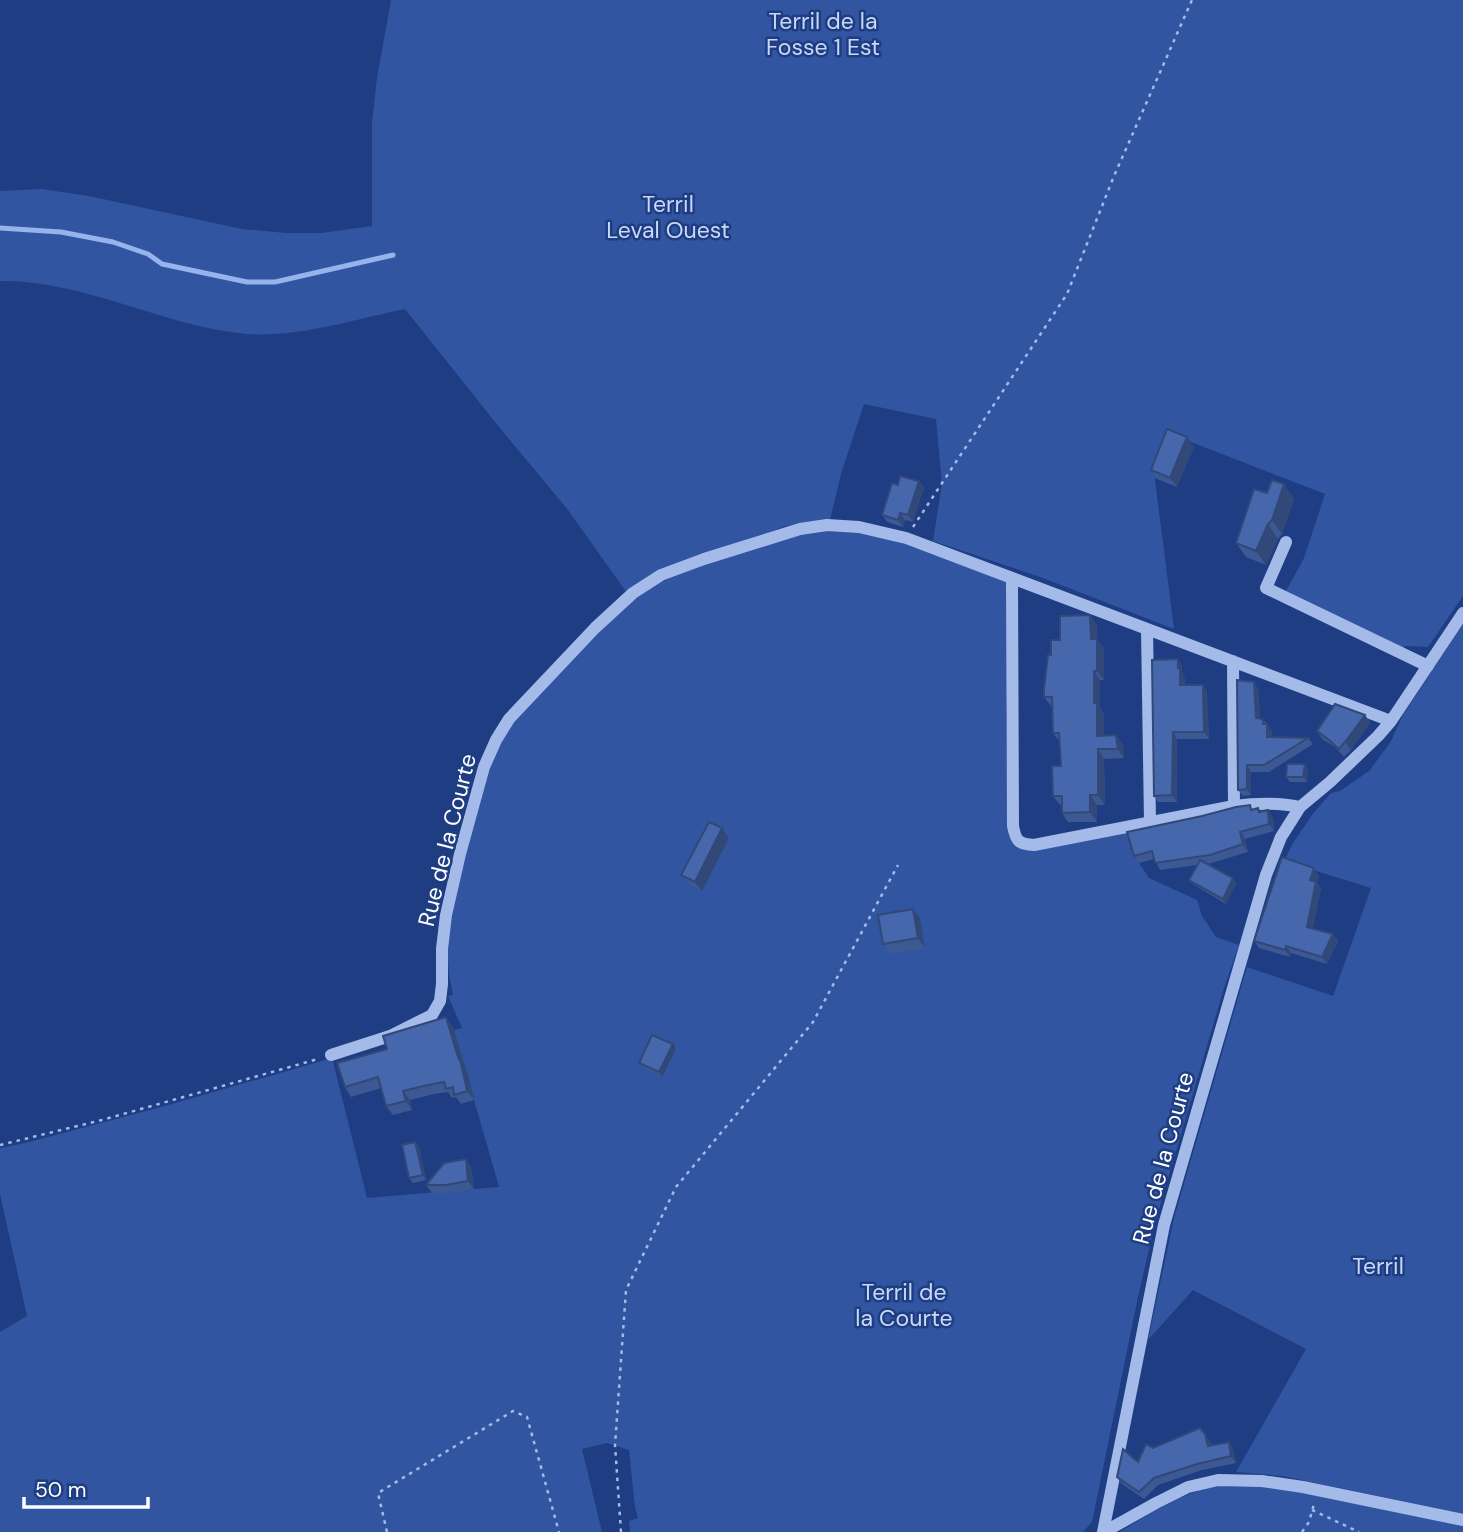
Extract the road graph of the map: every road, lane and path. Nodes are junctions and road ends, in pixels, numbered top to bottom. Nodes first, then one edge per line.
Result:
1 (1192, 0) edge
2 (906, 538) junction
3 (1286, 542) dead end
4 (1012, 579) junction
5 (1463, 614) edge
6 (1147, 629) junction
7 (1233, 661) junction
8 (1427, 666) junction
9 (1391, 721) junction
10 (1234, 806) junction
11 (1300, 807) junction
12 (1150, 822) junction
13 (898, 865) dead end
14 (331, 1055) joint
15 (0, 1145) edge
16 (1317, 1490) junction
17 (1312, 1510) junction
18 (1463, 1520) edge
19 (387, 1532) edge
20 (559, 1532) edge
21 (621, 1532) edge
22 (1104, 1532) edge
23 (1301, 1532) edge
24 (1359, 1532) edge

1 - 2 path
2 - 4 street, Rue de la Courte
2 - 14 street, Rue de la Courte
3 - 8 street
4 - 6 street, Rue de la Courte
4 - 12 street
5 - 8 street, Rue de la Courte
6 - 7 street, Rue de la Courte
6 - 12 street
7 - 9 street, Rue de la Courte
7 - 10 street
8 - 9 street, Rue de la Courte
9 - 11 street, Rue de la Courte
10 - 11 street
10 - 12 street
11 - 22 street, Rue de la Courte
13 - 21 path
14 - 15 path
16 - 17 path
16 - 18 street
16 - 22 street
17 - 23 path
17 - 24 path
19 - 20 path

